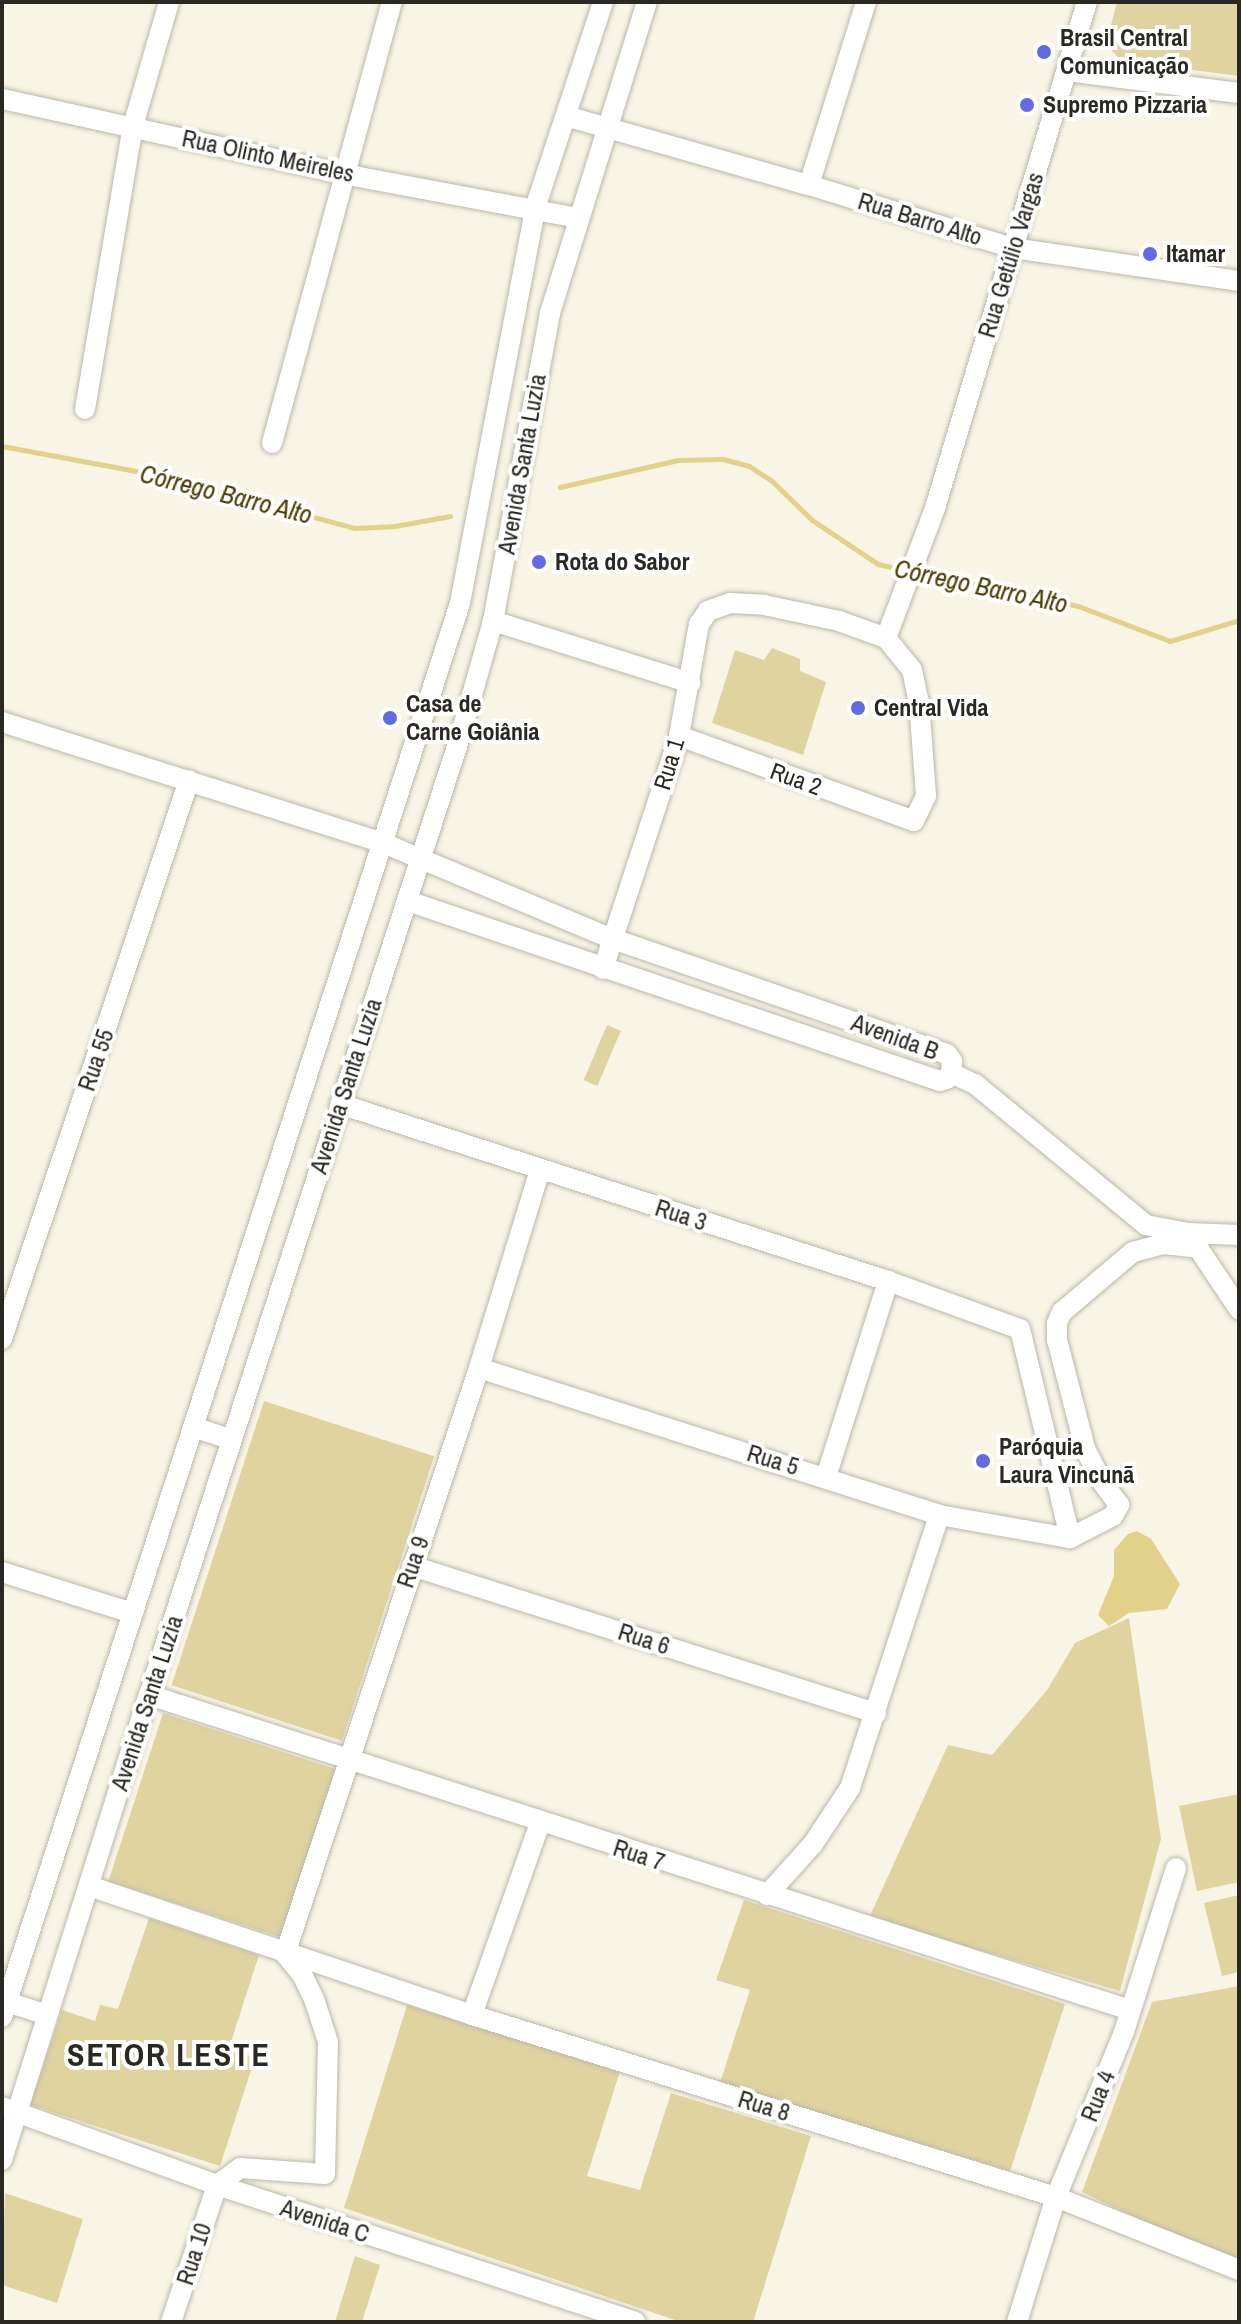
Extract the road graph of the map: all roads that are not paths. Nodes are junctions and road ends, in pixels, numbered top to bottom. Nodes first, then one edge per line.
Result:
1 (169, 2) edge
2 (392, 2) edge
3 (603, 2) edge
4 (647, 2) edge
5 (866, 2) edge
6 (1087, 2) edge
7 (1067, 71) junction
8 (1239, 93) edge
9 (2, 99) edge
10 (566, 116) junction
11 (133, 126) junction
12 (607, 127) junction
13 (343, 174) junction
14 (809, 185) junction
15 (535, 208) junction
16 (579, 218) junction
17 (1013, 248) junction
18 (1239, 281) edge
19 (85, 409) dead end
20 (272, 443) dead end
21 (493, 621) junction
22 (886, 638) junction
23 (691, 683) junction
24 (2, 722) edge
25 (679, 736) junction
26 (189, 780) junction
27 (383, 843) junction
28 (419, 859) junction
29 (408, 901) junction
30 (613, 939) junction
31 (603, 969) junction
32 (951, 1073) junction
33 (340, 1104) junction
34 (540, 1170) junction
35 (1239, 1235) edge
36 (1193, 1241) junction
37 (888, 1281) junction
38 (1239, 1309) edge
39 (2, 1339) edge
40 (479, 1368) junction
41 (193, 1427) junction
42 (231, 1439) junction
43 (826, 1477) junction
44 (939, 1515) junction
45 (1070, 1538) junction
46 (412, 1566) junction
47 (2, 1572) edge
48 (132, 1613) junction
49 (149, 1695) junction
50 (876, 1713) junction
51 (348, 1759) junction
52 (540, 1823) junction
53 (1176, 1868) dead end
54 (89, 1886) junction
55 (767, 1895) junction
56 (285, 1954) junction
57 (4, 2010) edge
58 (1130, 2010) junction
59 (47, 2015) junction
60 (472, 2015) junction
61 (10, 2110) edge
62 (2, 2160) edge
63 (217, 2185) junction
64 (1056, 2197) junction
65 (1239, 2270) edge
66 (171, 2322) edge
67 (635, 2322) edge
68 (1017, 2322) edge

1 - 11 street
2 - 13 street
3 - 10 street, Avenida Santa Luzia
4 - 12 street, Avenida Santa Luzia
5 - 14 street
6 - 7 street, Rua Getúlio Vargas
7 - 8 street
7 - 17 street, Rua Getúlio Vargas
9 - 11 street, Rua Olinto Meireles
10 - 12 street, Rua Barro Alto
10 - 15 street, Avenida Santa Luzia
11 - 13 street, Rua Olinto Meireles
11 - 19 street
12 - 14 street, Rua Barro Alto
12 - 16 street, Avenida Santa Luzia
13 - 15 street, Rua Olinto Meireles
13 - 20 street
14 - 17 street, Rua Barro Alto
15 - 16 street, Rua Olinto Meireles
15 - 27 street, Avenida Santa Luzia
16 - 21 street, Avenida Santa Luzia
17 - 18 street, Rua Barro Alto
17 - 22 street, Rua Getúlio Vargas
21 - 23 street
21 - 28 street, Avenida Santa Luzia
22 - 23 street, Rua 1
22 - 25 street, Rua 2
23 - 25 street, Rua 1
24 - 26 street, Avenida B
25 - 30 street, Rua 1
26 - 27 street, Avenida B
26 - 39 street, Rua 55
27 - 28 street, Avenida B
27 - 41 street, Avenida Santa Luzia
28 - 29 street, Avenida Santa Luzia
28 - 30 street, Avenida B
29 - 31 street, Avenida B
29 - 33 street, Avenida Santa Luzia
30 - 31 street, Rua 1
30 - 32 street, Avenida B
31 - 32 street, Avenida B
32 - 36 street
33 - 34 street, Rua 3
33 - 42 street, Avenida Santa Luzia
34 - 37 street, Rua 3
34 - 40 street, Rua 9
35 - 36 street
36 - 38 street
36 - 45 street
37 - 43 street
37 - 45 street, Rua 3
40 - 43 street, Rua 5
40 - 46 street, Rua 9
41 - 42 street
41 - 48 street, Avenida Santa Luzia
42 - 49 street, Avenida Santa Luzia
43 - 44 street, Rua 5
44 - 45 street, Rua 5
44 - 50 street
46 - 50 street, Rua 6
46 - 51 street, Rua 9
47 - 48 street
48 - 57 street, Avenida Santa Luzia
49 - 51 street, Rua 7
49 - 54 street, Avenida Santa Luzia
50 - 55 street
51 - 52 street, Rua 7
51 - 56 street, Rua 9
52 - 55 street, Rua 7
52 - 60 street
53 - 58 street, Rua 4
54 - 56 street, Rua 8
54 - 59 street, Avenida Santa Luzia
55 - 58 street, Rua 7
56 - 60 street, Rua 8
56 - 63 street
57 - 59 street
58 - 64 street, Rua 4
59 - 61 street, Avenida Santa Luzia
60 - 64 street, Rua 8
61 - 62 street, Avenida Santa Luzia
61 - 63 street, Avenida C
63 - 66 street, Rua 10
63 - 67 street, Avenida C
64 - 65 street, Rua 8
64 - 68 street, Rua 4

